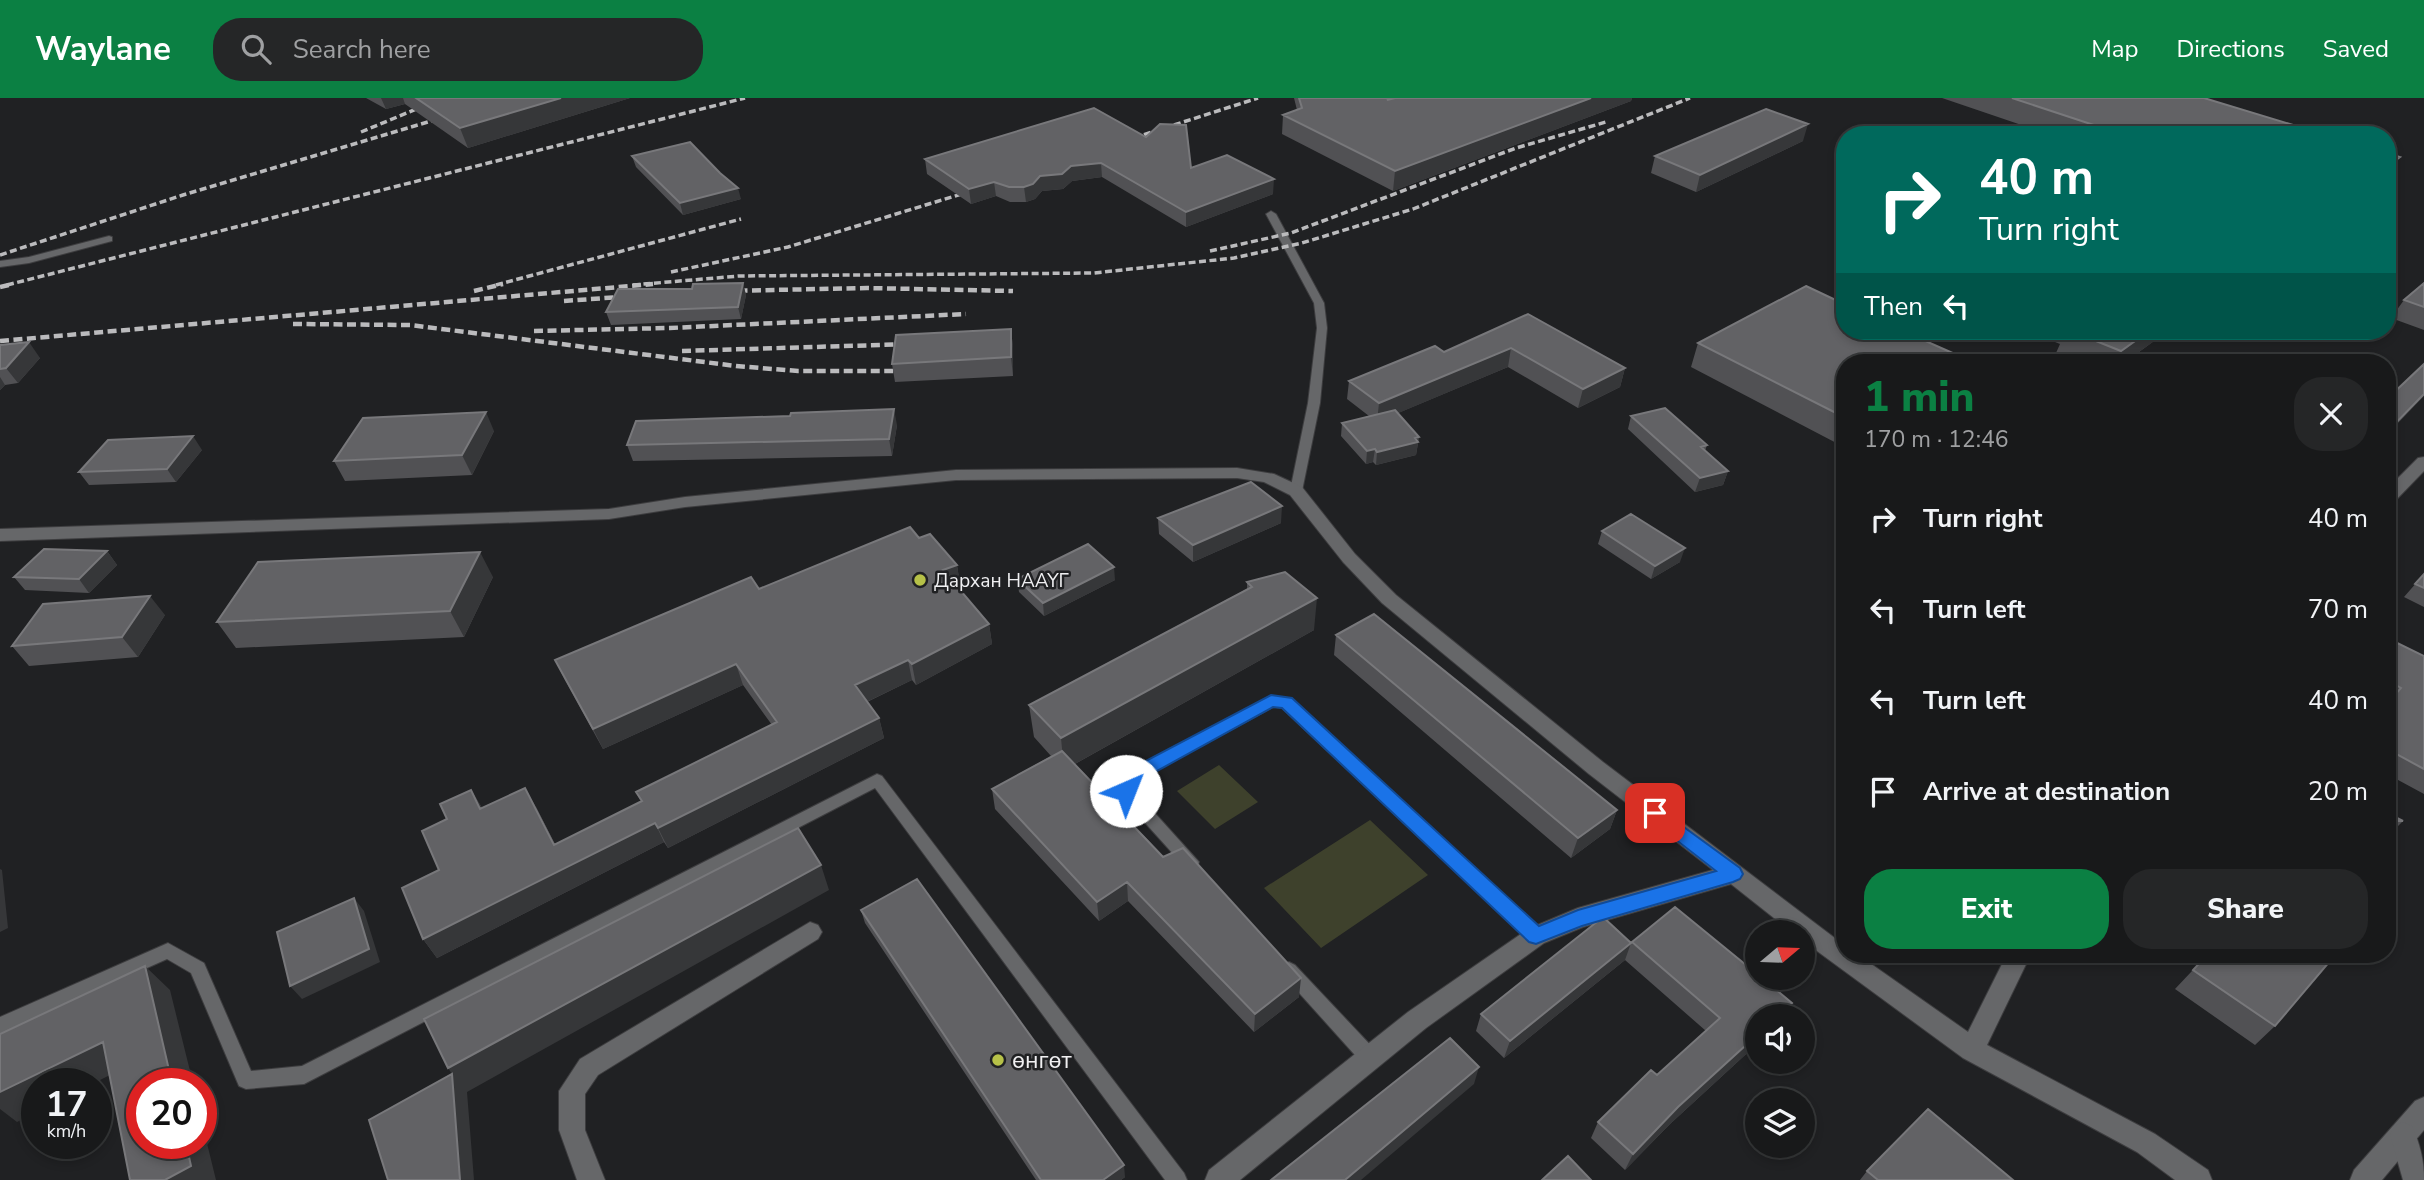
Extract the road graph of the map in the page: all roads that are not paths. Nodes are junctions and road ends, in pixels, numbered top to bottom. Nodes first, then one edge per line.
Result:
1 (1271, 214) dead end
2 (109, 239) dead end
3 (0, 264) edge
4 (2424, 462) edge
5 (2396, 490) edge
6 (1296, 491) junction
7 (0, 535) edge
8 (1733, 874) junction
9 (1204, 877) edge
10 (810, 932) dead end
11 (1536, 936) junction
12 (1836, 952) edge
13 (1278, 958) edge
14 (1850, 963) edge
15 (2015, 963) edge
16 (0, 1026) edge
17 (1972, 1050) junction
18 (1370, 1058) junction
19 (2424, 1110) edge
20 (2403, 1135) junction
21 (591, 1180) edge
22 (1177, 1180) edge
23 (1219, 1180) edge
24 (2197, 1180) edge
25 (2364, 1180) edge
26 (2417, 1180) edge

1 - 6 lane
2 - 3 lane
4 - 5 street
6 - 7 street
6 - 8 street
8 - 11 street
8 - 12 street
9 - 11 lane
10 - 21 street
11 - 18 street
13 - 18 lane
14 - 17 street
15 - 17 street
16 - 22 lane
17 - 24 street
18 - 23 street
19 - 20 street
20 - 25 street
20 - 26 street

